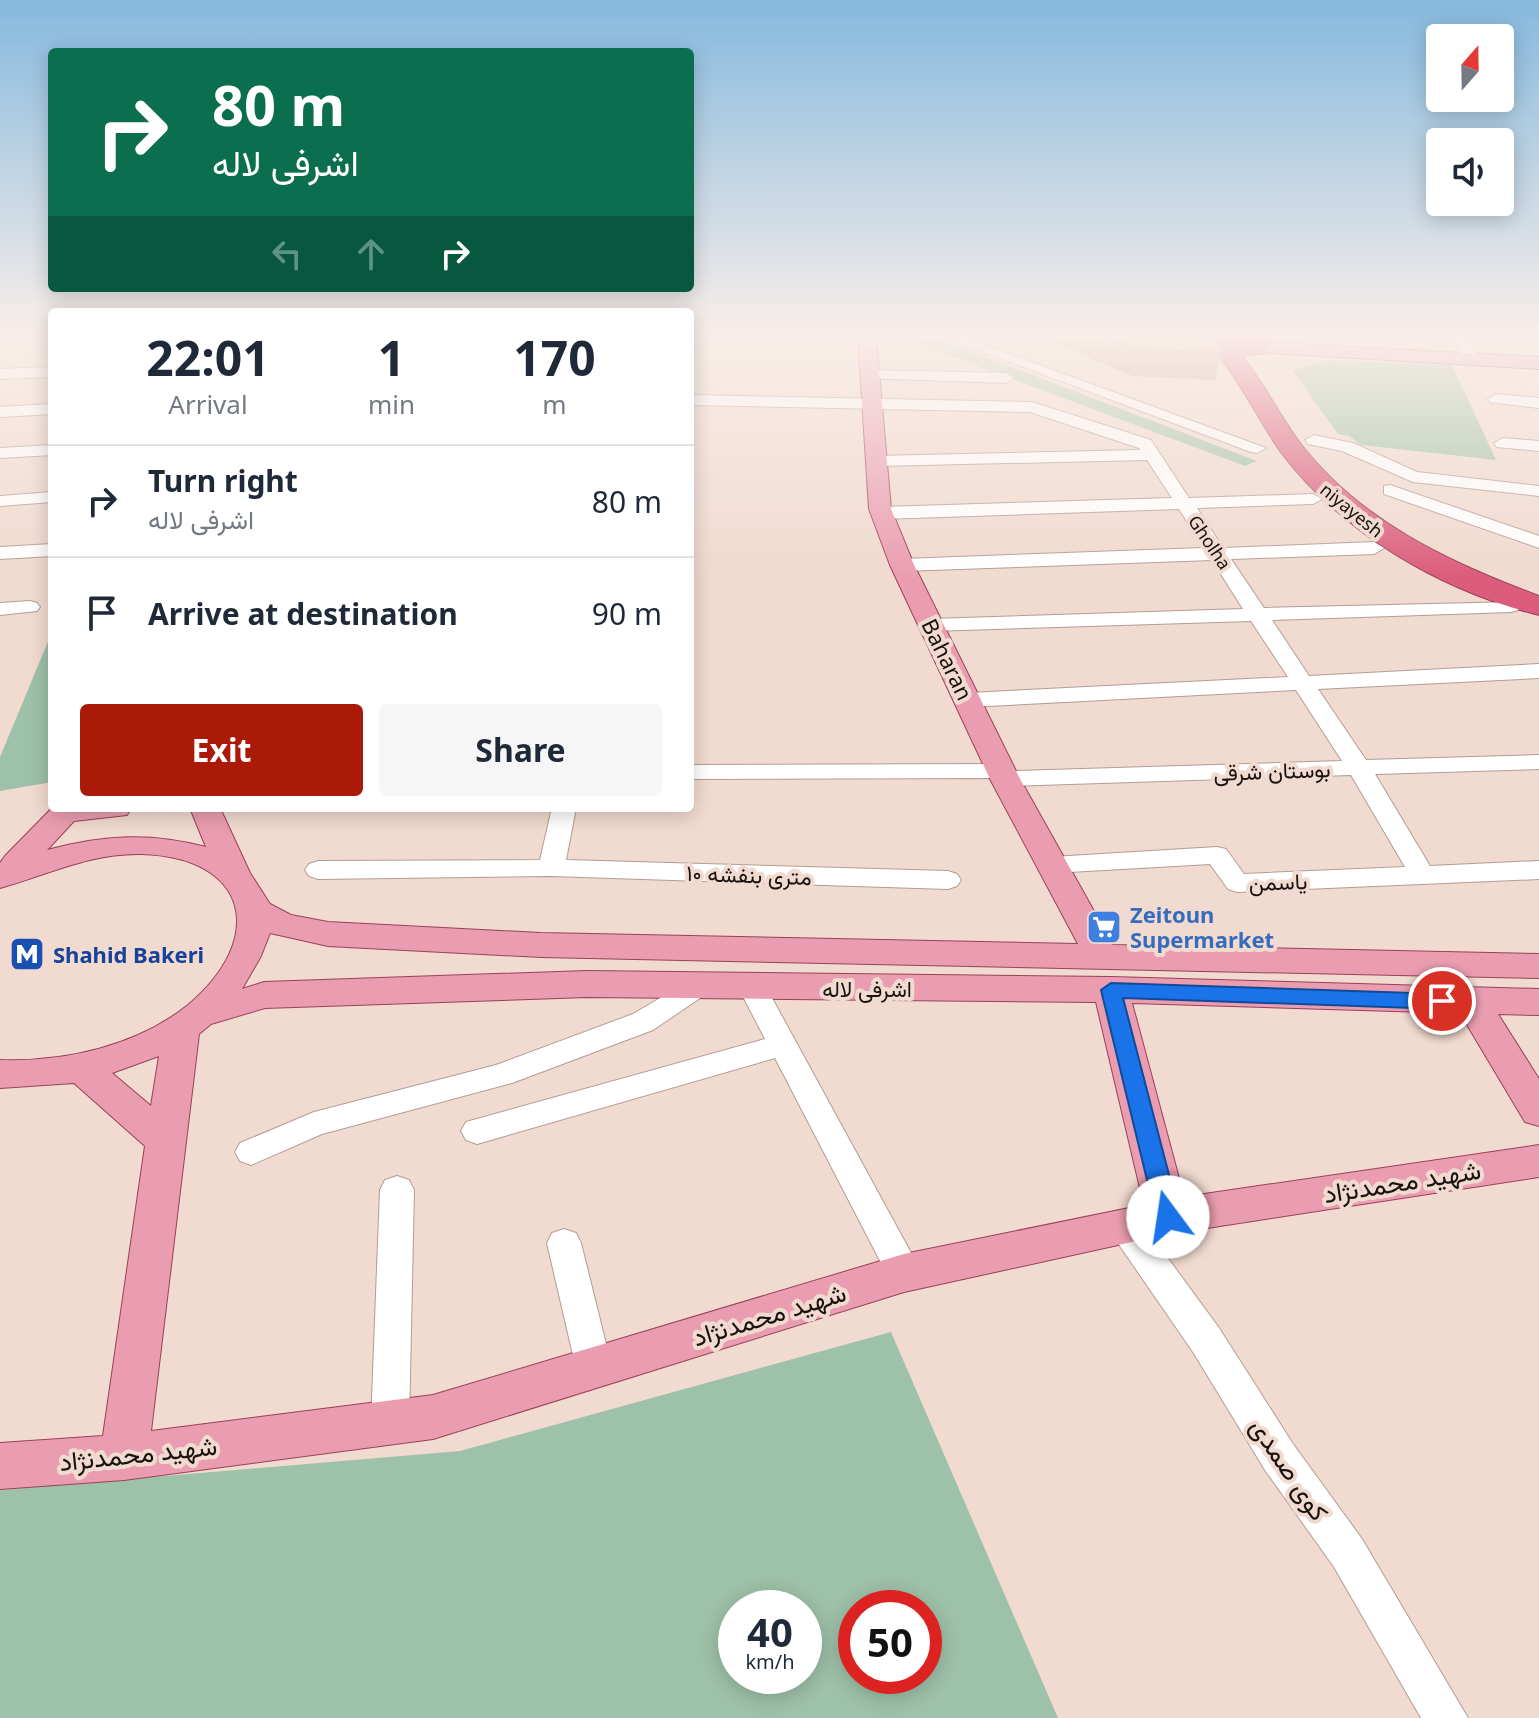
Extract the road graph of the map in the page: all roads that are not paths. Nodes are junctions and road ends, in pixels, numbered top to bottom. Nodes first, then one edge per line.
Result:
1 (873, 417) edge
2 (1063, 417) edge
3 (1172, 417) edge
4 (1272, 417) edge
5 (1301, 417) edge
6 (1314, 440) junction
7 (1503, 443) dead end
8 (1539, 446) edge
9 (1257, 448) dead end
10 (48, 450) edge
11 (0, 453) edge
12 (1151, 455) junction
13 (877, 461) junction
14 (1390, 490) dead end
15 (1539, 491) edge
16 (48, 497) edge
17 (1313, 499) dead end
18 (0, 501) edge
19 (1183, 502) junction
20 (882, 513) junction
21 (1539, 542) edge
22 (1374, 548) dead end
23 (48, 550) edge
24 (0, 553) edge
25 (1217, 553) junction
26 (902, 565) junction
27 (1539, 590) edge
28 (1511, 606) dead end
29 (1539, 606) edge
30 (30, 607) dead end
31 (0, 609) edge
32 (1258, 616) junction
33 (931, 625) junction
34 (1539, 671) edge
35 (1304, 685) junction
36 (968, 700) junction
37 (1539, 762) edge
38 (1359, 768) junction
39 (694, 772) edge
40 (1004, 775) junction
41 (66, 812) edge
42 (207, 812) edge
43 (563, 812) edge
44 (1052, 865) junction
45 (551, 868) junction
46 (318, 870) dead end
47 (1539, 870) edge
48 (234, 874) junction
49 (1423, 876) junction
50 (0, 877) edge
51 (948, 880) dead end
52 (255, 910) junction
53 (1539, 966) edge
54 (1107, 974) junction
55 (699, 985) junction
56 (752, 987) junction
57 (1472, 1002) junction
58 (1539, 1002) edge
59 (191, 1020) junction
60 (783, 1045) junction
61 (82, 1068) junction
62 (0, 1074) edge
63 (1539, 1111) edge
64 (477, 1131) dead end
65 (165, 1141) junction
66 (251, 1152) dead end
67 (1539, 1161) edge
68 (397, 1190) dead end
69 (1168, 1217) junction
70 (1125, 1226) junction
71 (564, 1243) dead end
72 (904, 1273) junction
73 (594, 1368) junction
74 (390, 1424) junction
75 (124, 1457) junction
76 (0, 1466) edge
77 (1446, 1718) edge

1 - 13 main road, Baharan
2 - 12 street, Gholha
3 - 9 street
4 - 29 highway, niyayesh
5 - 6 highway, niyayesh
6 - 15 street
6 - 27 highway, niyayesh
7 - 8 street
10 - 11 street
12 - 13 street
12 - 19 street, Gholha
13 - 20 main road, Baharan
14 - 21 street
16 - 18 street
17 - 19 street
19 - 20 street
19 - 25 street, Gholha
20 - 26 main road, Baharan
22 - 25 street
23 - 24 street
25 - 26 street
25 - 32 street, Gholha
26 - 33 main road, Baharan
28 - 32 street
30 - 31 street
32 - 33 street
32 - 35 street, Gholha
33 - 36 main road, Baharan
34 - 35 street
35 - 36 street
35 - 38 street, Gholha
36 - 40 main road, Baharan
37 - 38 street, بوستان شرقی
38 - 40 street, بوستان شرقی
38 - 49 street, Gholha
39 - 40 street, بوستان شرقی
40 - 44 main road, Baharan
41 - 50 main road
42 - 48 main road
43 - 45 street
44 - 49 street, یاسمن
44 - 54 main road, Baharan
45 - 46 street, ۱۰ متری بنفشه
45 - 51 street, ۱۰ متری بنفشه
47 - 49 street
48 - 50 main road
48 - 52 main road
52 - 54 main road, اشرفی لاله
52 - 59 main road
53 - 54 main road, اشرفی لاله
54 - 56 main road, اشرفی لاله
54 - 57 main road, اشرفی لاله
54 - 69 main road, Baharan
55 - 56 main road, اشرفی لاله
55 - 59 main road, اشرفی لاله
55 - 66 street
56 - 60 street
57 - 58 main road, اشرفی لاله
57 - 63 main road
59 - 61 main road
59 - 65 main road
60 - 64 street
60 - 72 street
61 - 62 main road
61 - 65 main road
65 - 75 main road
67 - 69 main road, شهید محمدنژاد
68 - 74 street
69 - 70 main road, شهید محمدنژاد
70 - 72 main road, شهید محمدنژاد
70 - 77 street, کوی صمدی
71 - 73 street
72 - 73 main road, شهید محمدنژاد
73 - 74 main road, شهید محمدنژاد
74 - 75 main road, شهید محمدنژاد
75 - 76 main road, شهید محمدنژاد

